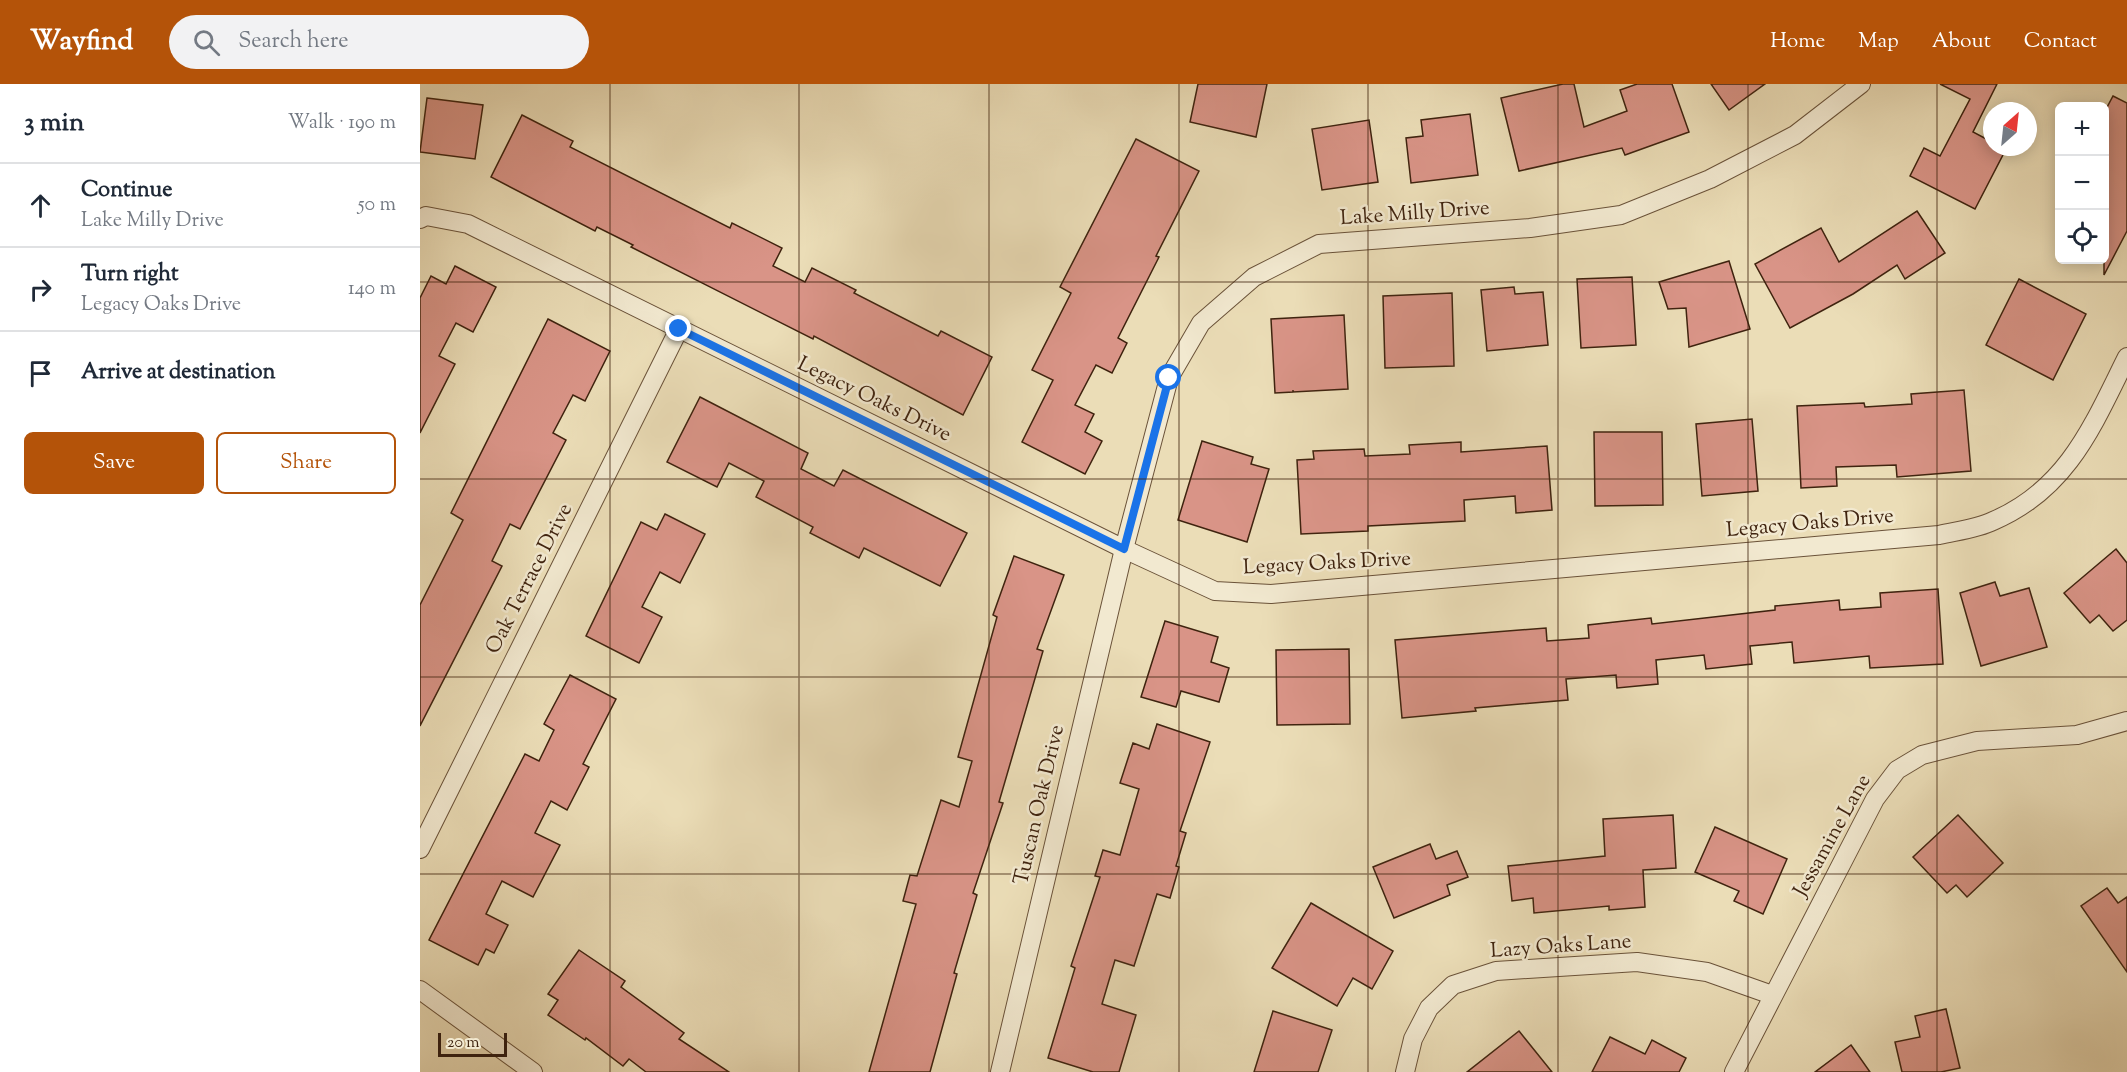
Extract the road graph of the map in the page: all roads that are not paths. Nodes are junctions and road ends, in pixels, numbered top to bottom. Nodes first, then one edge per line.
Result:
1 (1861, 84) edge
2 (420, 219) edge
3 (679, 329) junction
4 (2127, 357) edge
5 (1124, 549) junction
6 (2127, 721) edge
7 (425, 827) edge
8 (420, 849) edge
9 (420, 990) edge
10 (1772, 995) junction
11 (533, 1072) edge
12 (1000, 1072) edge
13 (1405, 1072) edge
14 (1734, 1072) edge

1 - 5 street, Lake Milly Drive
2 - 3 street, Legacy Oaks Drive
3 - 5 street, Legacy Oaks Drive
3 - 7 street, Oak Terrace Drive
4 - 5 street, Legacy Oaks Drive
5 - 12 street, Tuscan Oak Drive
6 - 10 street, Jessamine Lane
7 - 8 street, Oak Terrace Drive
9 - 11 street
10 - 13 street, Lazy Oaks Lane
10 - 14 street, Jessamine Lane

